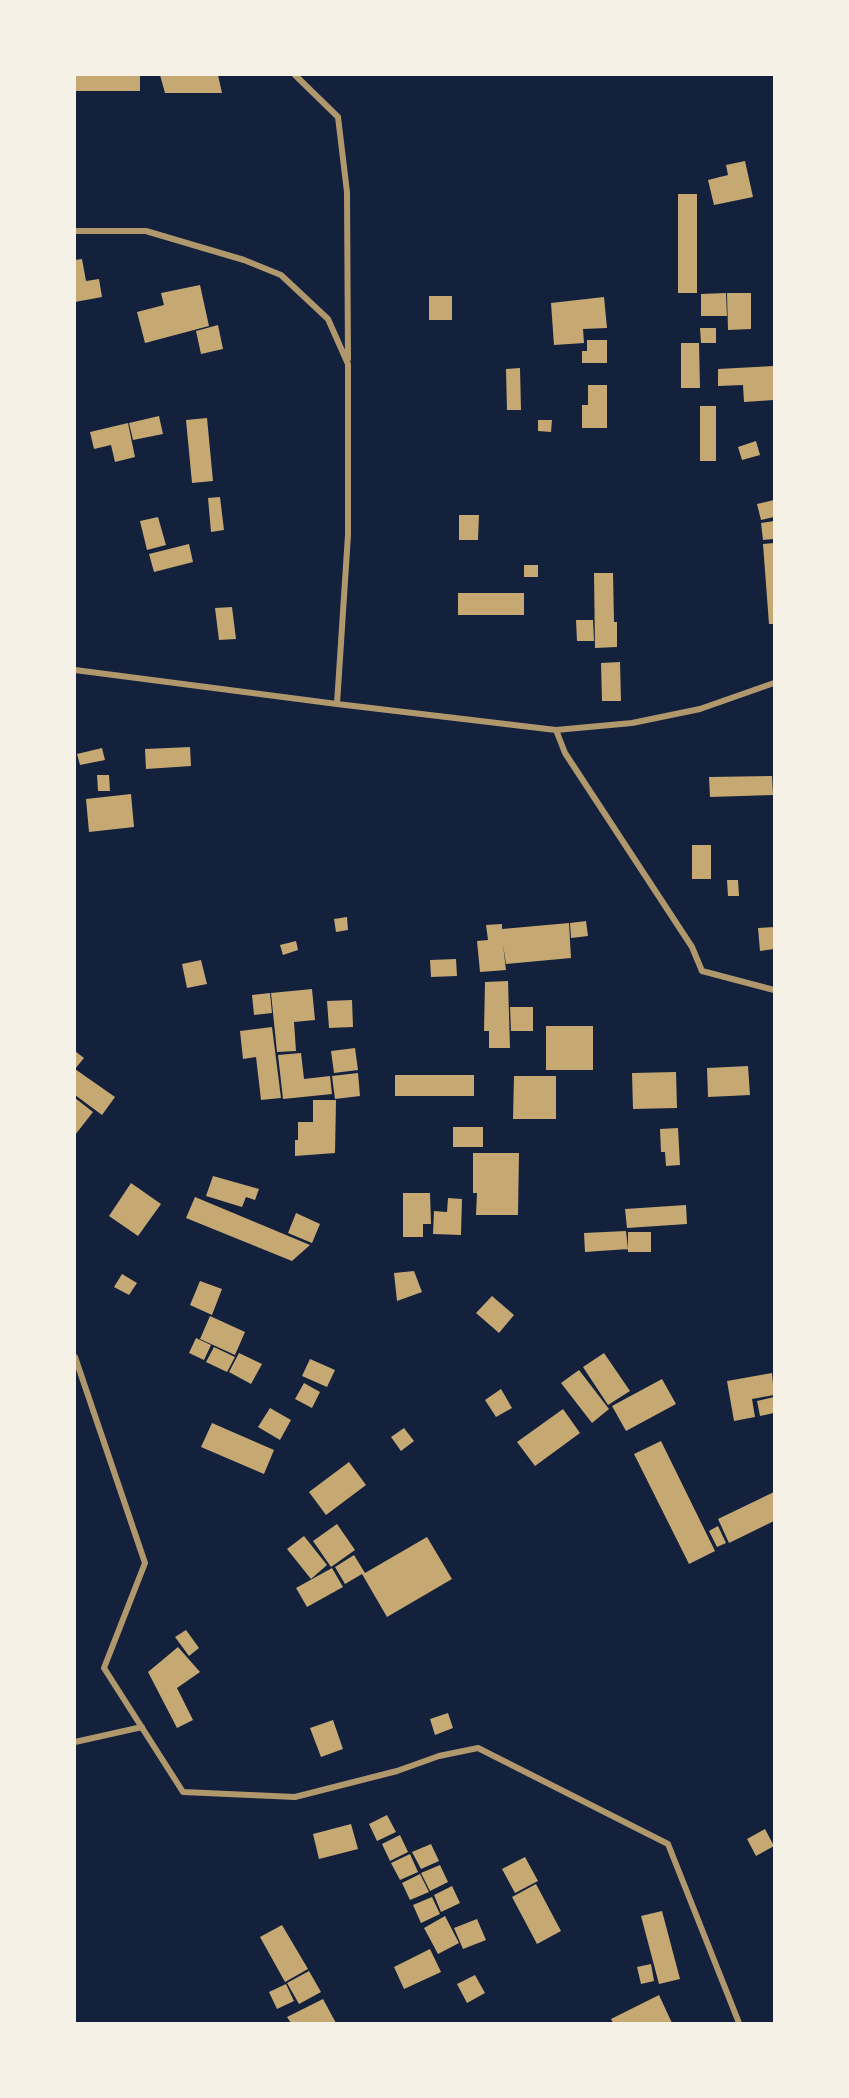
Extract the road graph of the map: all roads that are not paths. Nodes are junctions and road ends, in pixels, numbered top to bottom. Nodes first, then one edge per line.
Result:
1 (295, 75) edge
2 (75, 231) edge
3 (348, 364) junction
4 (75, 670) edge
5 (774, 683) edge
6 (337, 704) junction
7 (556, 730) junction
8 (774, 990) edge
9 (75, 1357) edge
10 (142, 1727) junction
11 (75, 1742) edge
12 (739, 2023) edge

1 - 3 street
2 - 3 street
3 - 6 street
4 - 6 street
5 - 7 street
6 - 7 street
7 - 8 street
9 - 10 street
10 - 11 street
10 - 12 street

